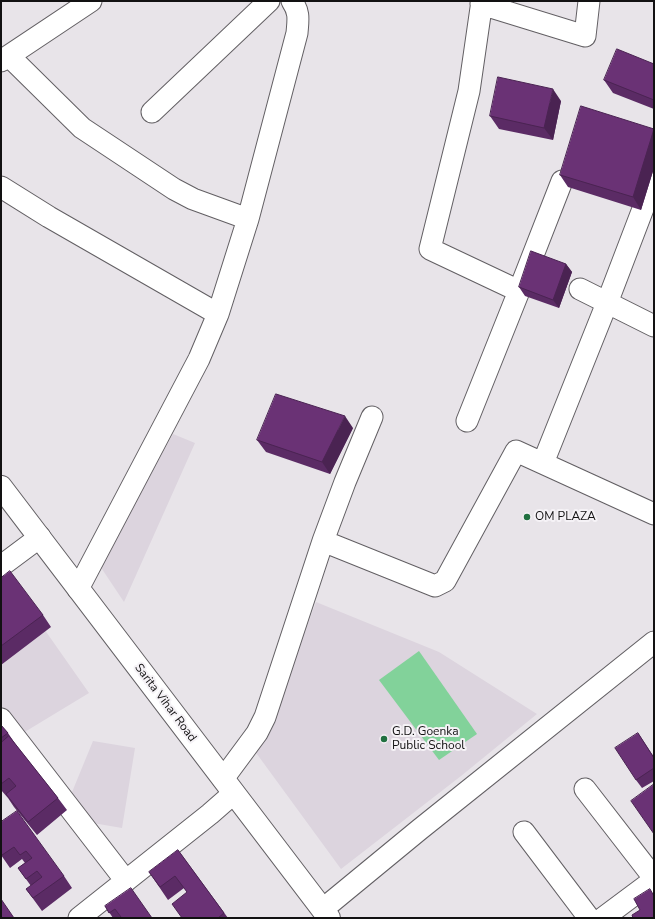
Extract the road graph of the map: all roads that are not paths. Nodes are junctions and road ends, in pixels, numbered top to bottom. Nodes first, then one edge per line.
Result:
1 (91, 1) edge
2 (269, 1) edge
3 (292, 1) edge
4 (589, 1) edge
5 (481, 2) edge
6 (5, 58) edge
7 (152, 112) dead end
8 (654, 180) edge
9 (562, 181) edge
10 (1, 187) edge
11 (248, 219) junction
12 (580, 289) dead end
13 (519, 292) junction
14 (608, 302) junction
15 (218, 314) junction
16 (654, 326) edge
17 (372, 417) dead end
18 (467, 421) dead end
19 (543, 463) junction
20 (1, 487) edge
21 (654, 514) edge
22 (40, 537) junction
23 (323, 540) junction
24 (1, 566) edge
25 (78, 589) junction
26 (654, 642) edge
27 (1, 719) edge
28 (228, 786) junction
29 (585, 789) dead end
30 (524, 832) dead end
31 (654, 879) edge
32 (126, 881) junction
33 (326, 914) edge
34 (79, 918) edge
35 (589, 918) edge
36 (603, 918) edge

1 - 6 street
2 - 7 street
3 - 11 street
4 - 5 street
5 - 13 street
6 - 11 street
8 - 14 street
9 - 13 street
10 - 15 street
11 - 15 street
12 - 14 street
13 - 18 street
14 - 16 street
14 - 19 street
15 - 25 street
17 - 23 street
19 - 21 street
19 - 23 street
20 - 22 street, Sarita Vihar Road
22 - 24 street
22 - 25 street, Sarita Vihar Road
23 - 28 street
25 - 28 street, Sarita Vihar Road
26 - 33 street
27 - 32 street
28 - 32 street
28 - 33 street, Sarita Vihar Road
29 - 31 street
30 - 35 street
31 - 36 street
32 - 34 street

